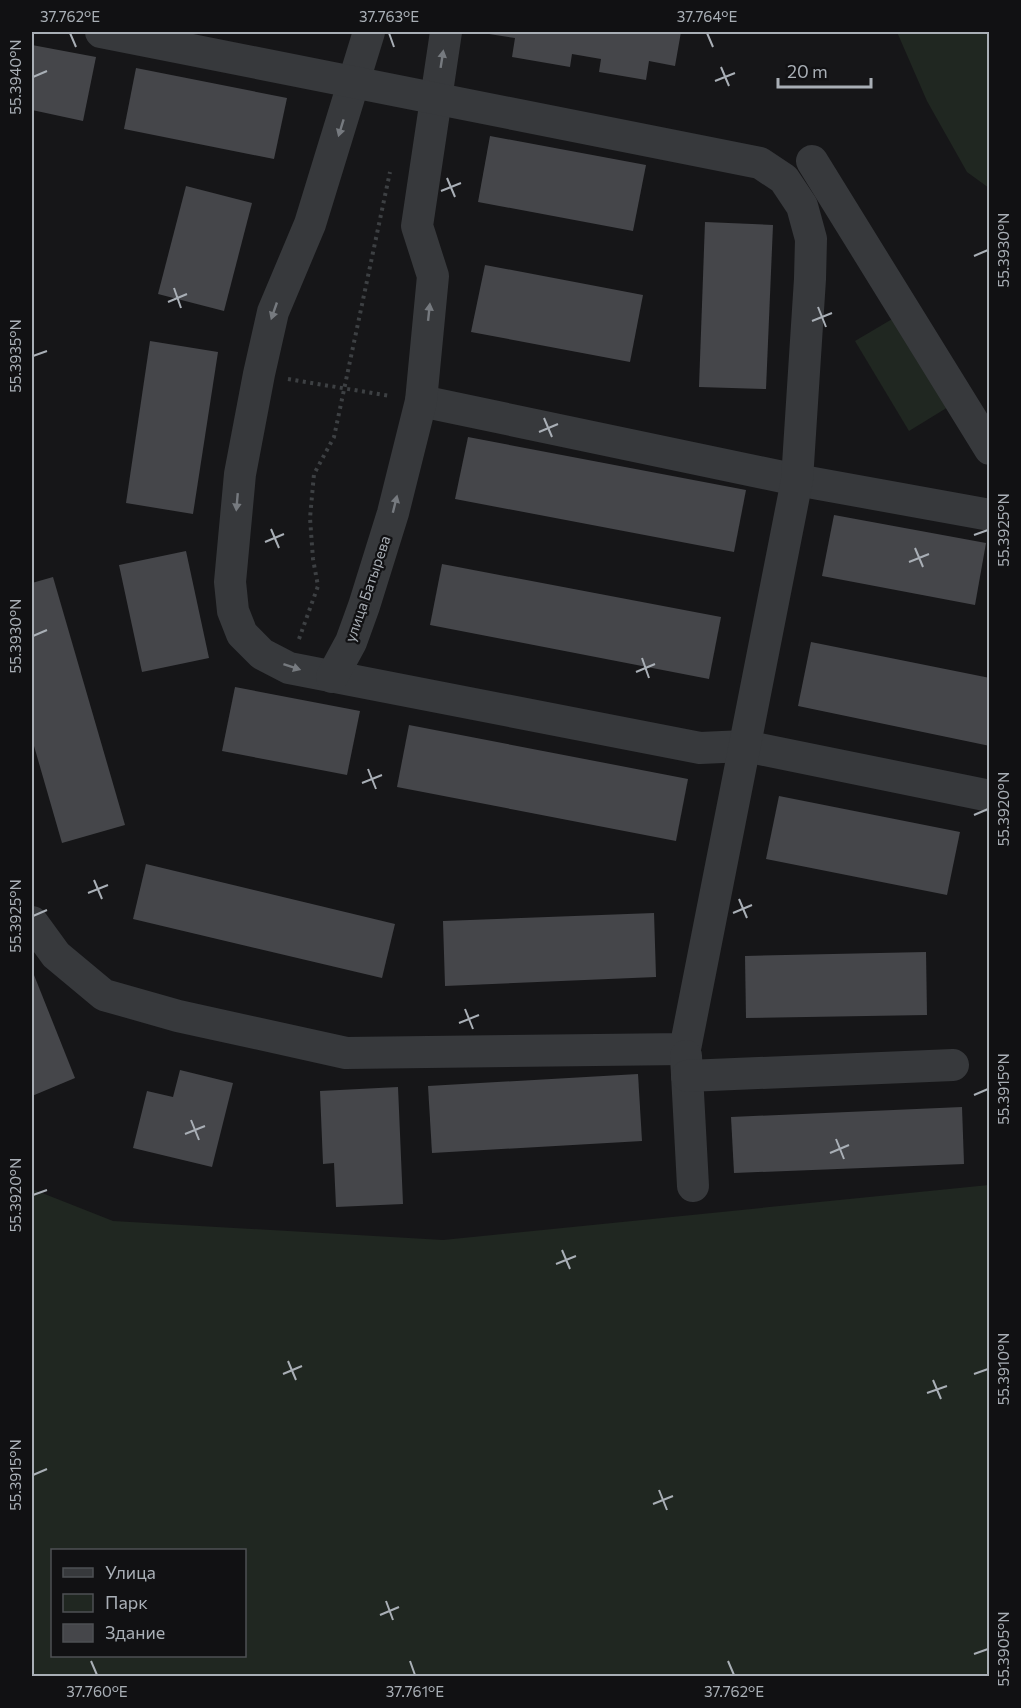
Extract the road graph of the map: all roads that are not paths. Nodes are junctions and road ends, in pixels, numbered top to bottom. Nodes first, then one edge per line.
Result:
1 (101, 32) edge
2 (369, 32) edge
3 (446, 32) edge
4 (354, 82) junction
5 (436, 98) junction
6 (812, 161) dead end
7 (421, 401) junction
8 (990, 449) edge
9 (797, 480) junction
10 (990, 515) edge
11 (332, 677) junction
12 (745, 746) junction
13 (990, 796) edge
14 (32, 922) edge
15 (686, 1062) junction
16 (953, 1065) dead end
17 (693, 1186) dead end

1 - 4 street
2 - 4 street
5 -> 3 street, улица Батырева
4 - 5 street
4 -> 11 street
7 -> 5 street, улица Батырева
5 - 9 street
6 - 8 street
7 - 9 street
11 -> 7 street, улица Батырева
9 - 10 street
9 - 12 street
11 - 12 street
12 - 13 street
12 - 15 street
14 - 15 street
15 - 16 street
15 - 17 street

